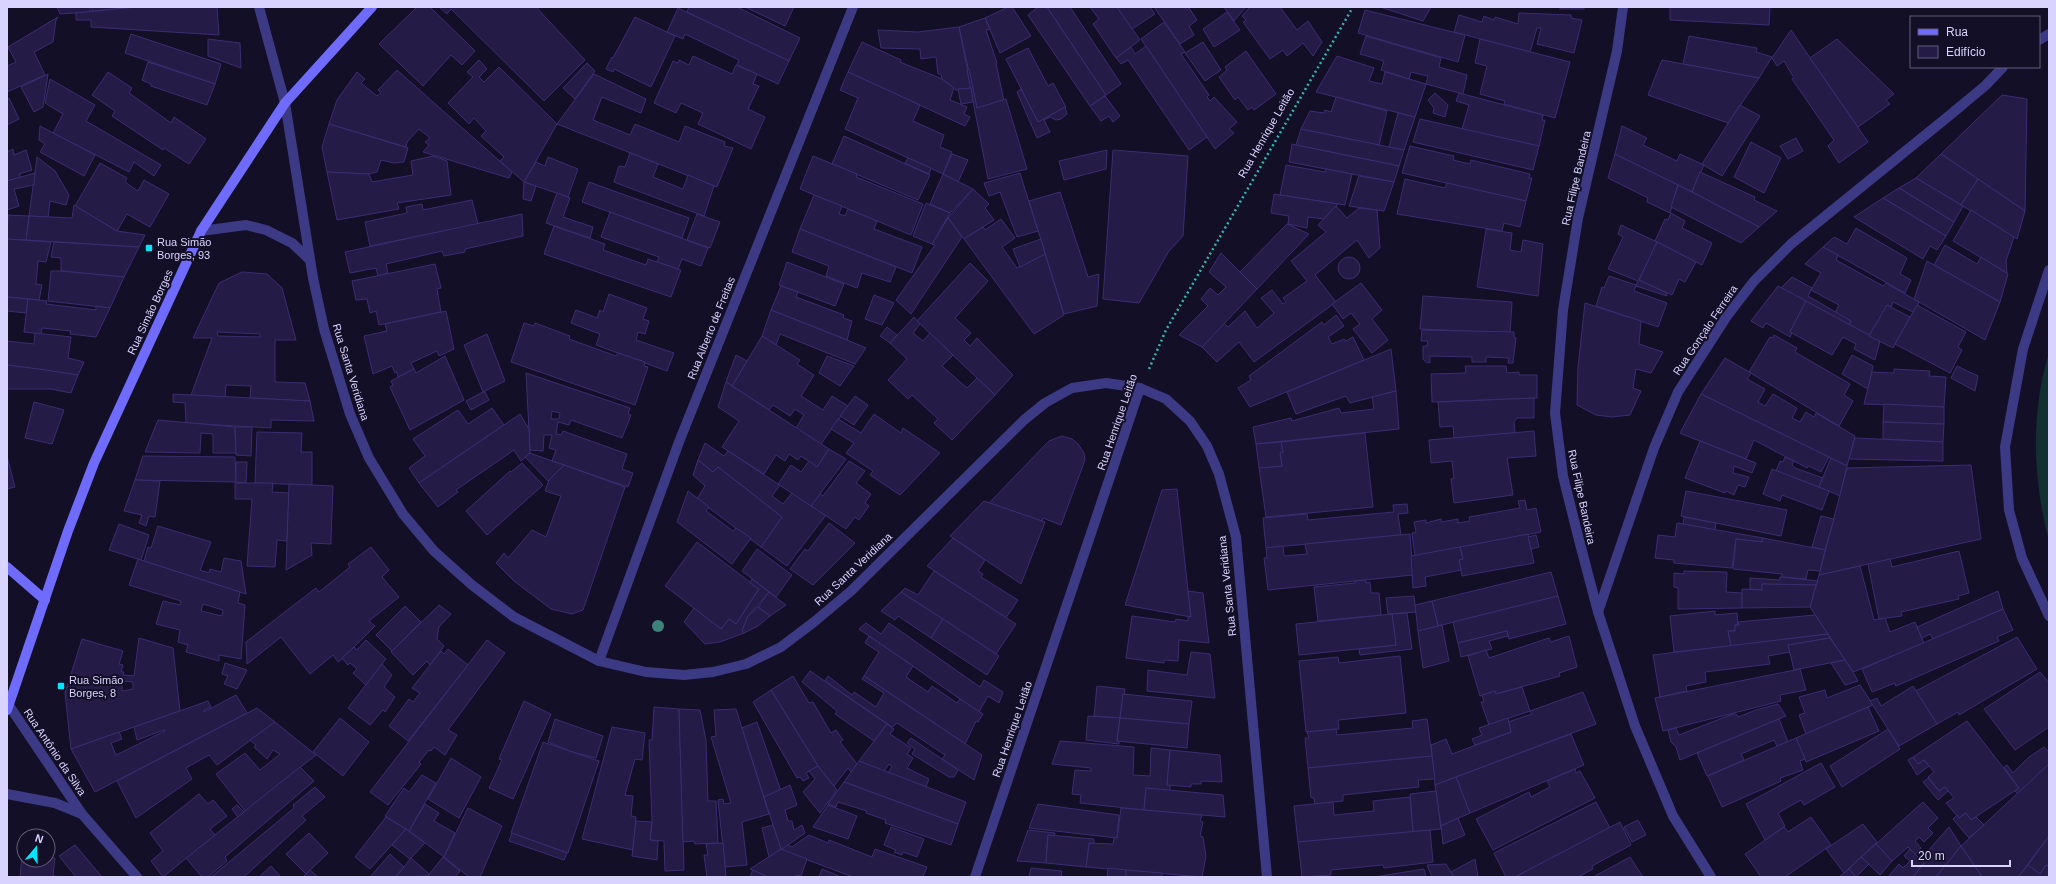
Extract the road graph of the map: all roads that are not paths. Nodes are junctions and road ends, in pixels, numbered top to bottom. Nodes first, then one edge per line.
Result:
1 (259, 7) edge
2 (372, 7) edge
3 (853, 7) edge
4 (1623, 7) edge
5 (2049, 34) edge
6 (2040, 39) edge
7 (2002, 68) edge
8 (285, 103) junction
9 (201, 231) junction
10 (309, 259) junction
11 (2049, 270) edge
12 (1140, 388) junction
13 (7, 567) edge
14 (45, 600) junction
15 (1598, 612) junction
16 (2049, 616) edge
17 (599, 661) junction
18 (7, 705) edge
19 (7, 794) edge
20 (82, 814) junction
21 (137, 877) edge
22 (975, 877) edge
23 (1267, 877) edge
24 (1711, 877) edge

1 - 8 street, Rua Santa Veridiana
2 - 8 street, Rua Simão Borges
3 - 17 street, Rua Alberto de Freitas
4 - 15 street, Rua Filipe Bandeira
5 - 6 street
7 - 15 street, Rua Gonçalo Ferreira
8 - 9 street, Rua Simão Borges
8 - 10 street, Rua Santa Veridiana
9 - 10 street
9 - 14 street, Rua Simão Borges
10 - 17 street, Rua Santa Veridiana
11 - 16 street
12 - 17 street, Rua Santa Veridiana
12 - 22 street, Rua Henrique Leitão
12 - 23 street, Rua Santa Veridiana
13 - 14 street
14 - 18 street, Rua Simão Borges
15 - 24 street, Rua Filipe Bandeira
18 - 20 street, Rua Antônio da Silva
19 - 20 street, Rua Antônio da Silva
20 - 21 street, Rua Antônio da Silva

